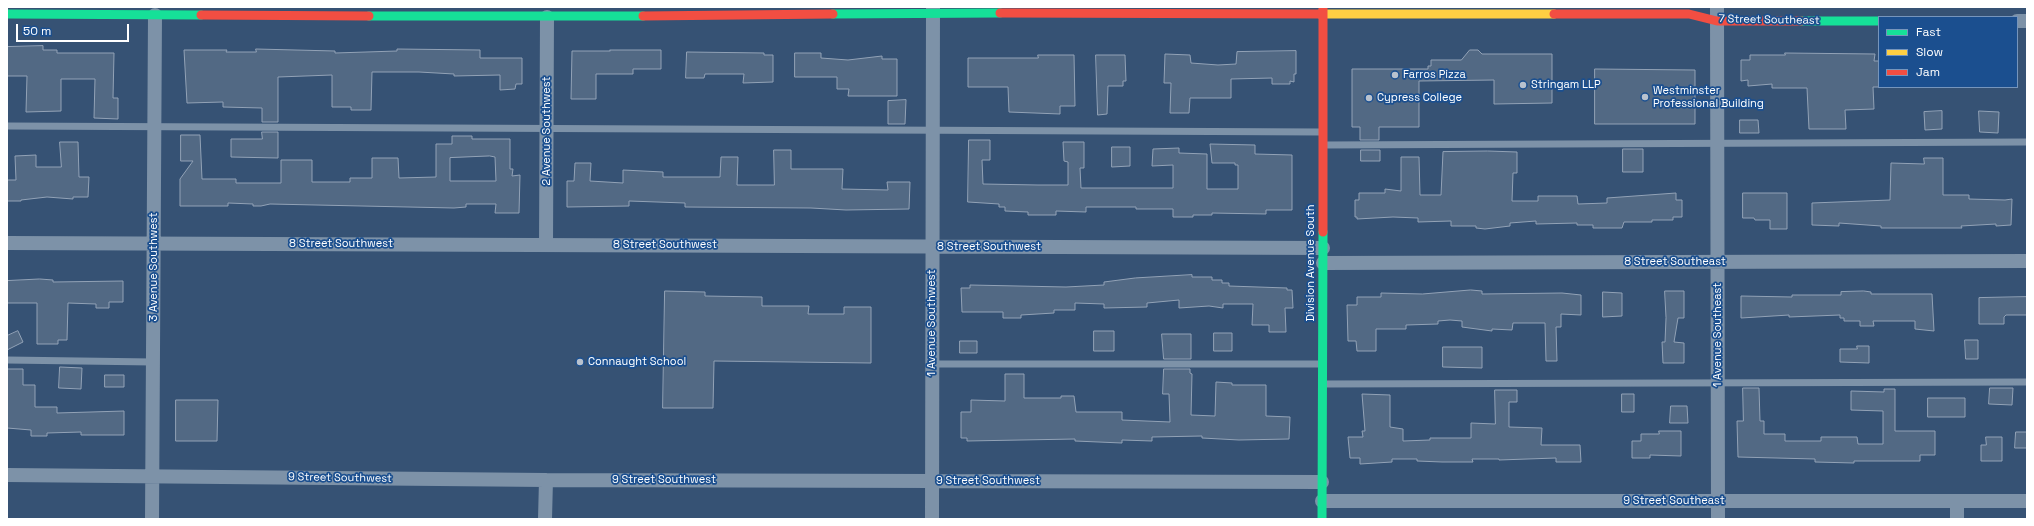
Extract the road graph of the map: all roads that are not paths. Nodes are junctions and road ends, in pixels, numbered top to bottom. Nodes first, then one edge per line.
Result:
1 (933, 10) edge
2 (1323, 11) edge
3 (1428, 11) edge
4 (1541, 11) edge
5 (7, 14) edge
6 (1717, 14) edge
7 (155, 15) junction
8 (547, 17) junction
9 (1878, 21) edge
10 (7, 126) edge
11 (154, 127) junction
12 (547, 129) junction
13 (933, 131) junction
14 (1323, 132) junction
15 (2027, 142) edge
16 (1717, 143) junction
17 (1323, 144) junction
18 (7, 243) edge
19 (154, 243) junction
20 (546, 245) junction
21 (932, 246) junction
22 (1323, 248) junction
23 (1718, 262) junction
24 (2027, 262) edge
25 (1323, 263) junction
26 (7, 360) edge
27 (153, 362) junction
28 (932, 364) junction
29 (1322, 364) junction
30 (2027, 382) edge
31 (1718, 383) junction
32 (1322, 384) junction
33 (7, 475) edge
34 (153, 476) junction
35 (546, 480) junction
36 (932, 481) junction
37 (1322, 482) junction
38 (1322, 501) junction
39 (1718, 501) junction
40 (1957, 501) junction
41 (2027, 501) edge
42 (152, 519) edge
43 (545, 519) edge
44 (932, 519) edge
45 (1322, 519) edge
46 (1718, 519) edge
47 (1957, 519) edge

1 - 2 street, 7 Street Southeast
1 - 8 street, 7 Street Southeast
1 - 13 street, 1 Avenue Southwest
2 - 3 street, 7 Street Southeast
2 - 14 street, Division Avenue South
3 - 4 street, 7 Street Southeast
4 - 6 street, 7 Street Southeast
5 - 7 street, 7 Street Southeast
6 - 9 street, 7 Street Southeast
6 - 16 street, 1 Avenue Southeast
7 - 8 street, 7 Street Southeast
7 - 11 street, 3 Avenue Southwest
8 - 12 street, 2 Avenue Southwest
10 - 11 lane
11 - 12 lane
11 - 19 street, 3 Avenue Southwest
12 - 13 lane
12 - 20 street, 2 Avenue Southwest
13 - 14 lane
13 - 21 street, 1 Avenue Southwest
14 - 17 street, Division Avenue South
15 - 16 lane
16 - 17 lane
16 - 23 street, 1 Avenue Southeast
17 - 22 street, Division Avenue South
18 - 19 street, 8 Street Southwest
19 - 20 street, 8 Street Southwest
19 - 27 street, 3 Avenue Southwest
20 - 21 street, 8 Street Southwest
21 - 22 street, 8 Street Southwest
21 - 28 street, 1 Avenue Southwest
22 - 25 street, Division Avenue South
23 - 24 street, 8 Street Southeast
23 - 25 street, 8 Street Southeast
23 - 31 street, 1 Avenue Southeast
25 - 29 street, Division Avenue South
26 - 27 lane
27 - 34 street, 3 Avenue Southwest
28 - 29 lane
28 - 36 street, 1 Avenue Southwest
29 - 32 street, Division Avenue South
30 - 31 lane
31 - 32 lane
31 - 39 street, 1 Avenue Southeast
32 - 37 street, Division Avenue South
33 - 34 street, 9 Street Southwest
34 - 35 street, 9 Street Southwest
34 - 42 street, 3 Avenue Southwest
35 - 36 street, 9 Street Southwest
35 - 43 street
36 - 37 street, 9 Street Southwest
36 - 44 street, 1 Avenue Southwest
37 - 38 street, Division Avenue South
38 - 39 street, 9 Street Southeast
38 - 45 street, Division Avenue South
39 - 40 street, 9 Street Southeast
39 - 46 street, 1 Avenue Southeast
40 - 41 street, 9 Street Southeast
40 - 47 street

